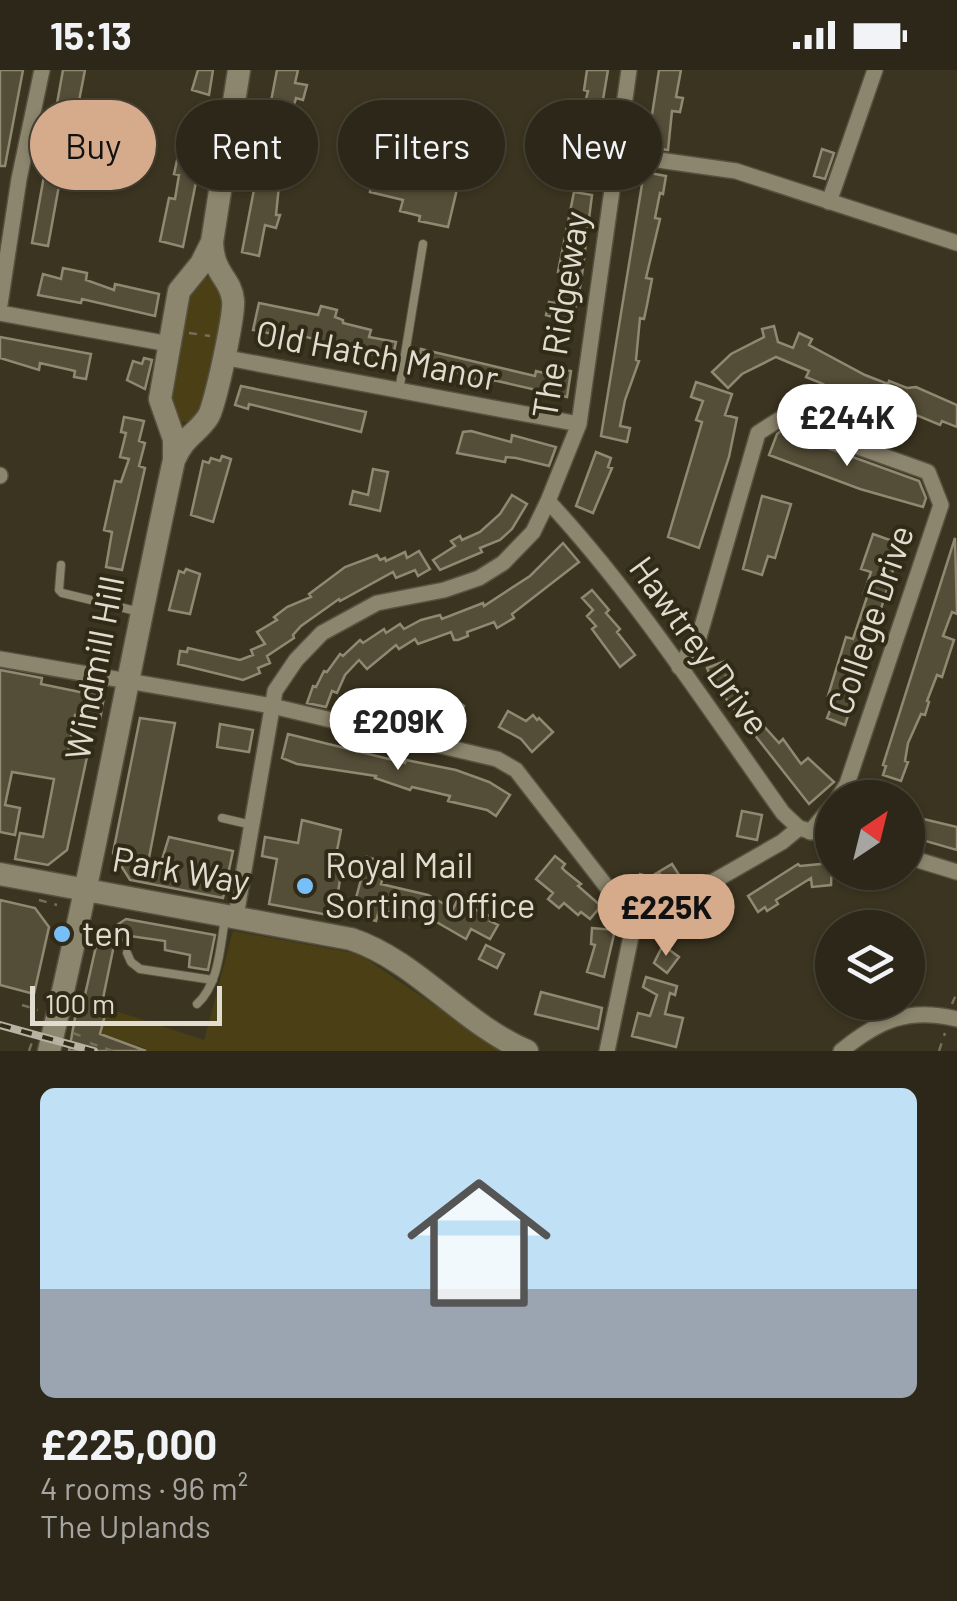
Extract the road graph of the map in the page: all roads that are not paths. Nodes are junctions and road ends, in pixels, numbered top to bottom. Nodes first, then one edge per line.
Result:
1 (42, 70) edge
2 (240, 70) edge
3 (628, 70) edge
4 (875, 70) edge
5 (624, 100) edge
6 (662, 160) edge
7 (611, 190) edge
8 (828, 202) junction
9 (212, 242) junction
10 (957, 243) edge
11 (422, 244) dead end
12 (0, 304) edge
13 (0, 313) edge
14 (175, 338) junction
15 (222, 348) junction
16 (398, 391) junction
17 (579, 424) junction
18 (174, 460) junction
19 (548, 502) junction
20 (61, 564) dead end
21 (141, 612) junction
22 (0, 659) edge
23 (679, 667) junction
24 (126, 681) junction
25 (272, 706) junction
26 (848, 780) edge
27 (222, 818) dead end
28 (815, 821) edge
29 (252, 825) junction
30 (805, 830) junction
31 (815, 833) edge
32 (925, 862) edge
33 (957, 872) edge
34 (0, 874) edge
35 (87, 890) junction
36 (231, 915) junction
37 (634, 922) junction
38 (127, 953) dead end
39 (213, 980) junction
40 (196, 1004) dead end
41 (954, 1018) edge
42 (49, 1051) edge
43 (527, 1051) edge
44 (606, 1051) edge
45 (841, 1051) edge

1 - 12 street
2 - 9 street, Windmill Hill
3 - 5 street, The Ridgeway
4 - 8 street
6 - 8 street
7 - 17 street, The Ridgeway
8 - 10 street
9 - 14 street, Windmill Hill
9 - 15 street, Windmill Hill
11 - 16 lane
13 - 14 street
14 - 18 street, Windmill Hill
15 - 16 street, Old Hatch Manor
15 - 18 street, Windmill Hill
16 - 17 street, Old Hatch Manor
17 - 19 street, The Ridgeway
18 - 21 street, Windmill Hill
19 - 23 street, Hawtrey Drive
19 - 25 street, The Ridgeway
20 - 21 lane
21 - 24 street, Windmill Hill
22 - 24 street
23 - 26 street, College Drive
23 - 30 street, Hawtrey Drive
24 - 25 street
24 - 35 street, Windmill Hill
25 - 29 street, The Ridgeway
25 - 37 street
27 - 29 lane
28 - 30 street
29 - 36 street, The Ridgeway
30 - 31 street
30 - 37 street
32 - 33 street
34 - 35 street, Park Way
35 - 36 street, Park Way
35 - 42 street, Windmill Hill
36 - 39 lane
36 - 43 street, Park Way
37 - 44 street
38 - 39 lane
39 - 40 lane
41 - 45 street

